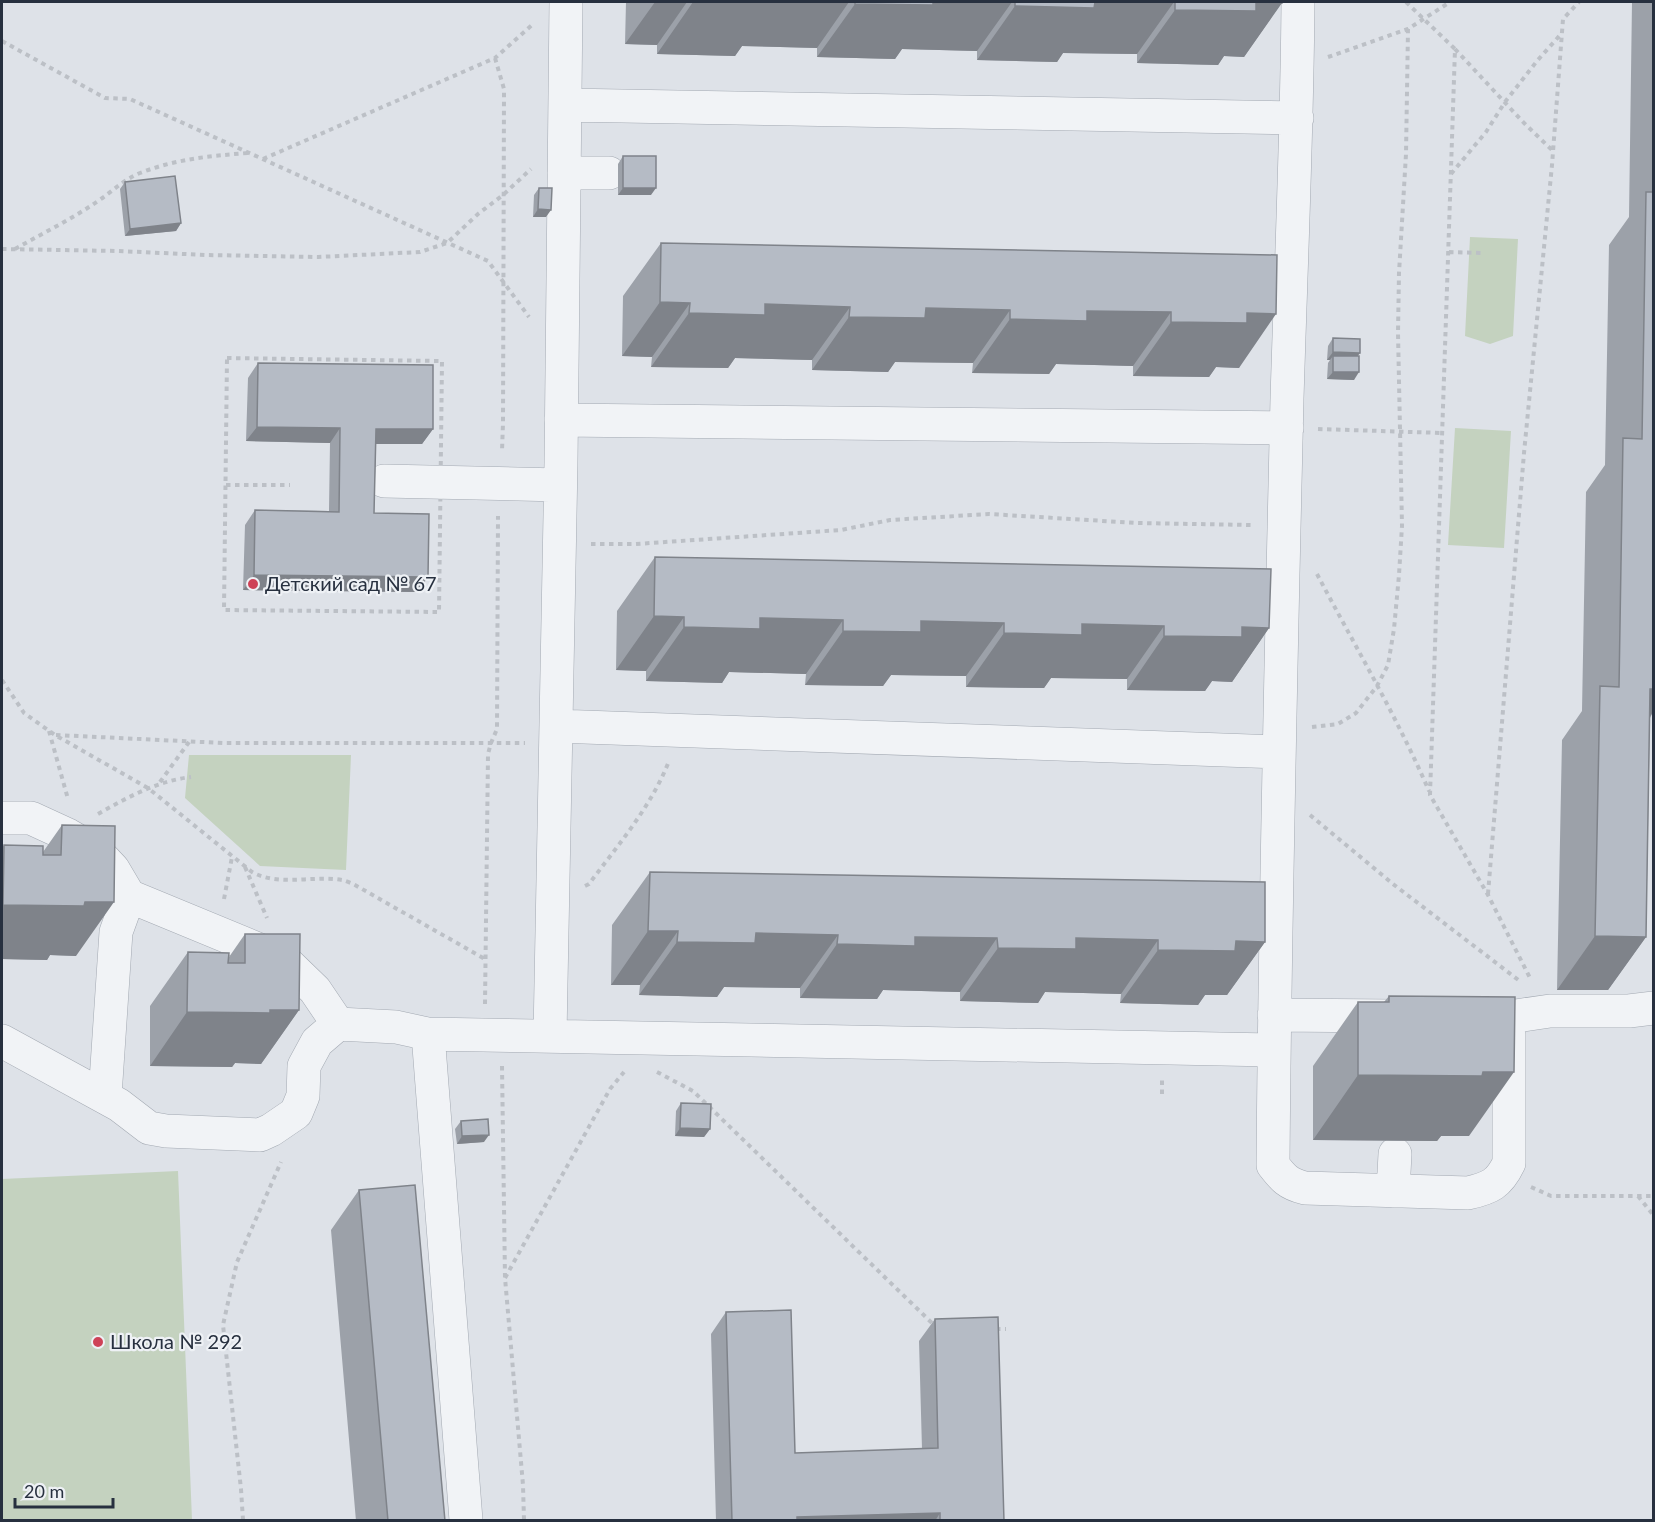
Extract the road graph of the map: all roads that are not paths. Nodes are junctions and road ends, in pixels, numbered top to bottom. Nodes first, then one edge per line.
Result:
1 (566, 2) edge
2 (1298, 2) edge
3 (565, 105) junction
4 (1297, 118) junction
5 (564, 158) junction
6 (609, 173) dead end
7 (561, 420) junction
8 (1287, 428) junction
9 (384, 481) dead end
10 (560, 485) junction
11 (556, 735) junction
12 (1280, 742) junction
13 (2, 818) edge
14 (129, 896) junction
15 (1275, 959) junction
16 (1653, 1008) edge
17 (1274, 1015) junction
18 (1315, 1015) junction
19 (1418, 1016) edge
20 (1452, 1017) edge
21 (1509, 1017) junction
22 (338, 1024) junction
23 (428, 1034) junction
24 (550, 1036) junction
25 (2, 1041) edge
26 (1274, 1050) junction
27 (105, 1096) junction
28 (1395, 1154) dead end
29 (1393, 1191) junction
30 (466, 1521) edge

1 - 3 lane
2 - 4 lane
3 - 4 lane
3 - 5 lane
4 - 8 lane
5 - 6 lane
5 - 7 lane
7 - 8 lane
7 - 10 lane
8 - 12 lane
9 - 10 lane
10 - 11 lane
11 - 12 lane
11 - 24 lane
12 - 15 lane
13 - 14 lane
14 - 22 lane
14 - 27 lane
15 - 17 lane
15 - 18 lane
16 - 21 lane
17 - 18 lane
17 - 26 lane
18 - 19 lane
20 - 21 lane
21 - 29 lane
22 - 23 lane
22 - 27 lane
23 - 24 lane
23 - 30 lane
24 - 26 lane
25 - 27 lane
26 - 29 lane
28 - 29 lane

